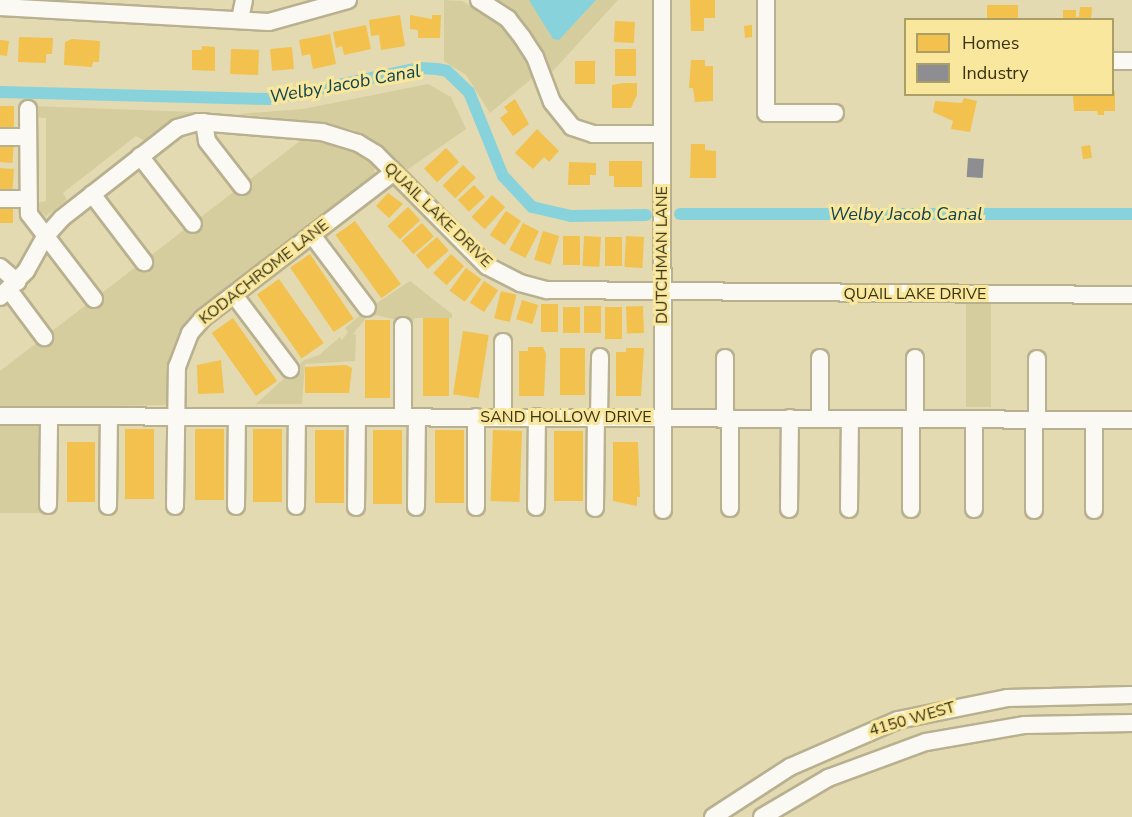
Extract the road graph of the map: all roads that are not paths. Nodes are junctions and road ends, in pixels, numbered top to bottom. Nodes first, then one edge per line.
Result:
1 (244, 0) edge
2 (348, 0) edge
3 (479, 0) edge
4 (662, 0) edge
5 (766, 0) edge
6 (0, 7) edge
7 (141, 7) edge
8 (240, 20) junction
9 (1114, 61) edge
10 (1132, 61) edge
11 (28, 109) dead end
12 (835, 113) dead end
13 (204, 122) junction
14 (662, 134) junction
15 (0, 137) edge
16 (27, 138) junction
17 (140, 156) junction
18 (394, 172) junction
19 (242, 186) dead end
20 (92, 194) junction
21 (0, 199) edge
22 (27, 199) junction
23 (193, 224) dead end
24 (312, 235) junction
25 (45, 237) junction
26 (144, 262) dead end
27 (0, 267) edge
28 (8, 290) edge
29 (662, 293) junction
30 (234, 295) junction
31 (1132, 295) edge
32 (94, 299) dead end
33 (367, 308) dead end
34 (403, 326) dead end
35 (44, 337) dead end
36 (503, 342) dead end
37 (600, 357) dead end
38 (725, 358) dead end
39 (820, 358) dead end
40 (915, 358) dead end
41 (1037, 360) dead end
42 (290, 369) dead end
43 (0, 416) edge
44 (49, 417) junction
45 (109, 417) junction
46 (175, 417) junction
47 (237, 417) junction
48 (297, 417) junction
49 (357, 417) junction
50 (410, 417) junction
51 (476, 417) junction
52 (503, 417) junction
53 (537, 417) junction
54 (598, 417) junction
55 (663, 417) junction
56 (728, 418) junction
57 (790, 418) junction
58 (820, 418) junction
59 (850, 419) junction
60 (913, 419) junction
61 (974, 419) junction
62 (1036, 420) junction
63 (1094, 420) junction
64 (1132, 420) edge
65 (48, 505) dead end
66 (108, 506) dead end
67 (175, 506) dead end
68 (236, 506) dead end
69 (296, 506) dead end
70 (356, 507) dead end
71 (416, 507) dead end
72 (476, 507) dead end
73 (536, 507) dead end
74 (596, 508) dead end
75 (730, 508) dead end
76 (789, 509) dead end
77 (849, 509) dead end
78 (911, 509) dead end
79 (663, 510) dead end
80 (974, 510) dead end
81 (1034, 510) dead end
82 (1094, 510) dead end
83 (1132, 695) edge
84 (1132, 723) edge
85 (713, 817) edge
86 (762, 817) edge

1 - 8 street
2 - 8 street
3 - 14 street
4 - 14 street, DUTCHMAN LANE
5 - 12 street
6 - 7 street
7 - 8 street
9 - 10 street
11 - 16 street
13 - 17 street, QUAIL LAKE DRIVE
13 - 18 street, QUAIL LAKE DRIVE
13 - 19 street
14 - 29 street, DUTCHMAN LANE
15 - 16 street
16 - 22 street
17 - 20 street, QUAIL LAKE DRIVE
17 - 23 street
18 - 24 street, KODACHROME LANE
18 - 29 street, QUAIL LAKE DRIVE
20 - 25 street, QUAIL LAKE DRIVE
20 - 26 street
21 - 22 street
22 - 25 street
24 - 30 street, KODACHROME LANE
24 - 33 street
25 - 28 street, QUAIL LAKE DRIVE
25 - 32 street
27 - 28 street
28 - 35 street
29 - 31 street, QUAIL LAKE DRIVE
29 - 55 street, DUTCHMAN LANE
30 - 42 street
30 - 46 street, KODACHROME LANE
34 - 50 street
36 - 52 street
37 - 54 street
38 - 56 street
39 - 58 street
40 - 60 street
41 - 62 street
43 - 44 street, SAND HOLLOW DRIVE
44 - 45 street, SAND HOLLOW DRIVE
44 - 65 street
45 - 46 street, SAND HOLLOW DRIVE
45 - 66 street
46 - 47 street, SAND HOLLOW DRIVE
46 - 67 street, KODACHROME LANE
47 - 48 street, SAND HOLLOW DRIVE
47 - 68 street
48 - 49 street, SAND HOLLOW DRIVE
48 - 69 street
49 - 50 street, SAND HOLLOW DRIVE
49 - 70 street
50 - 51 street, SAND HOLLOW DRIVE
50 - 71 street
51 - 52 street, SAND HOLLOW DRIVE
51 - 72 street
52 - 53 street, SAND HOLLOW DRIVE
53 - 54 street, SAND HOLLOW DRIVE
53 - 73 street
54 - 55 street, SAND HOLLOW DRIVE
54 - 74 street
55 - 56 street, SAND HOLLOW DRIVE
55 - 79 street, DUTCHMAN LANE
56 - 57 street, SAND HOLLOW DRIVE
56 - 75 street
57 - 58 street, SAND HOLLOW DRIVE
57 - 76 street
58 - 59 street, SAND HOLLOW DRIVE
59 - 60 street, SAND HOLLOW DRIVE
59 - 77 street
60 - 61 street, SAND HOLLOW DRIVE
60 - 78 street
61 - 62 street, SAND HOLLOW DRIVE
61 - 80 street
62 - 63 street, SAND HOLLOW DRIVE
62 - 81 street
63 - 64 street, SAND HOLLOW DRIVE
63 - 82 street
83 - 85 street, 4150 WEST
84 - 86 street, 4150 WEST

